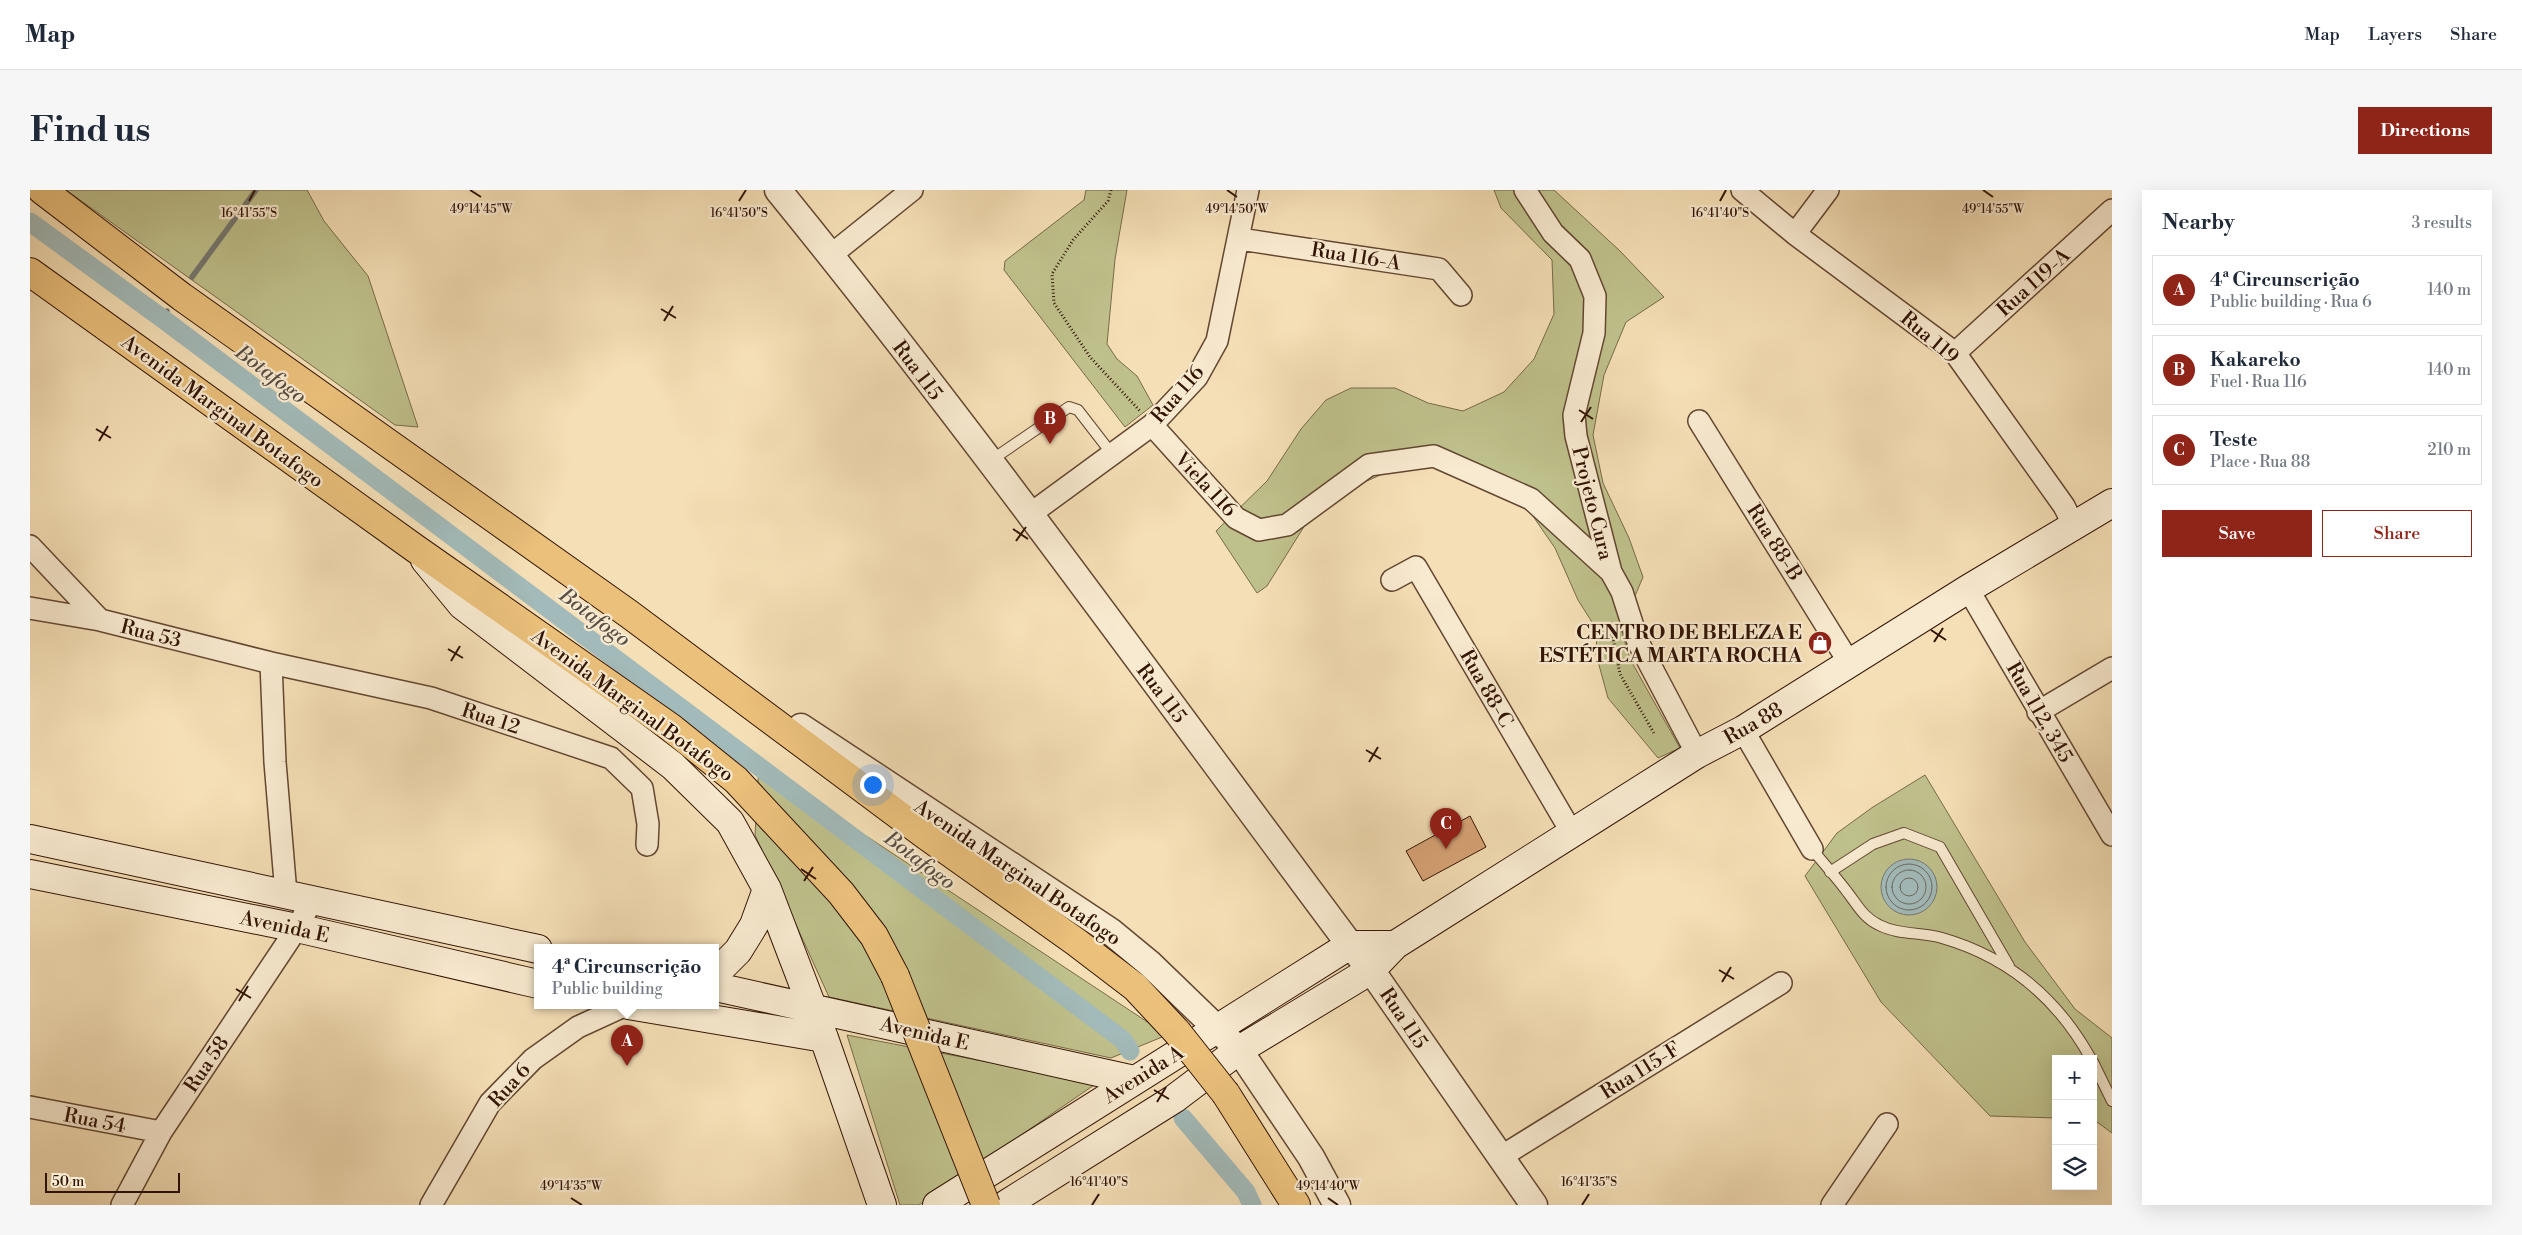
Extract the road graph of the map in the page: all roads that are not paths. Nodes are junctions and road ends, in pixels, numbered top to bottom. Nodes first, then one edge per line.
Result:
1 (42, 190) edge
2 (778, 190) edge
3 (912, 190) edge
4 (1248, 190) edge
5 (1525, 190) edge
6 (1742, 190) edge
7 (1828, 190) edge
8 (2112, 210) edge
9 (1795, 234) junction
10 (1240, 239) junction
11 (830, 255) junction
12 (30, 272) edge
13 (1461, 296) dead end
14 (1955, 353) junction
15 (1699, 422) dead end
16 (1152, 424) junction
17 (1112, 454) junction
18 (988, 462) junction
19 (1369, 465) joint
20 (2112, 504) edge
21 (1029, 515) junction
22 (2074, 526) junction
23 (30, 546) edge
24 (416, 550) junction
25 (1610, 572) junction
26 (1392, 580) dead end
27 (1968, 589) junction
28 (30, 608) edge
29 (629, 614) junction
30 (100, 620) junction
31 (272, 663) junction
32 (1850, 664) junction
33 (2112, 668) edge
34 (2038, 712) junction
35 (1743, 730) junction
36 (1697, 754) junction
37 (1572, 833) junction
38 (2112, 834) edge
39 (30, 839) edge
40 (647, 845) dead end
41 (1812, 849) joint
42 (1830, 872) junction
43 (30, 874) edge
44 (768, 889) junction
45 (286, 894) junction
46 (312, 900) junction
47 (297, 928) junction
48 (1350, 945) junction
49 (1395, 945) junction
50 (534, 948) edge
51 (2009, 966) junction
52 (719, 970) edge
53 (1371, 970) junction
54 (534, 983) edge
55 (1781, 983) dead end
56 (719, 988) edge
57 (813, 1008) junction
58 (618, 1009) edge
59 (651, 1009) edge
60 (1217, 1030) junction
61 (824, 1038) junction
62 (1239, 1050) junction
63 (2089, 1055) edge
64 (2097, 1070) edge
65 (1134, 1080) junction
66 (2112, 1101) edge
67 (30, 1107) edge
68 (1887, 1124) dead end
69 (161, 1132) junction
70 (1499, 1158) junction
71 (122, 1205) edge
72 (431, 1205) edge
73 (882, 1205) edge
74 (938, 1205) edge
75 (986, 1205) edge
76 (1006, 1205) edge
77 (1296, 1205) edge
78 (1336, 1205) edge
79 (1534, 1205) edge
80 (1832, 1205) edge

1 - 29 main road, Avenida Marginal Botafogo
2 - 11 street, Rua 115
3 - 11 street
4 - 10 street, Rua 116
5 - 25 street, Projeto Cura
6 - 9 street, Rua 119
7 - 9 street
8 - 14 street, Rua 119-A
9 - 14 street, Rua 119
10 - 13 street, Rua 116-A
10 - 16 street, Rua 116
11 - 18 street, Rua 115
12 - 24 main road, Avenida Marginal Botafogo
14 - 22 street, Rua 119
15 - 32 street, Rua 88-B
16 - 17 street, Rua 116
16 - 19 street, Viela 116
17 - 18 lane
17 - 21 street, Rua 116
18 - 21 street, Rua 115
19 - 25 street, Projeto Cura
20 - 22 main road, Rua 88
21 - 48 street, Rua 115
22 - 27 main road, Rua 88
23 - 30 street
24 - 44 main road, Avenida Marginal Botafogo
24 - 75 main road, Avenida Marginal Botafogo, bridge
25 - 36 street, Projeto Cura
26 - 37 street, Rua 88-C
27 - 32 main road, Rua 88
27 - 34 street, Rua 112, 345
28 - 30 street, Rua 53
29 - 60 street, Avenida Marginal Botafogo
29 - 77 main road, Avenida Marginal Botafogo, bridge
30 - 31 street, Rua 53
31 - 40 street, Rua 12
31 - 45 street
32 - 35 main road, Rua 88
33 - 34 street
34 - 38 street, Rua 112, 345
35 - 36 main road, Rua 88
35 - 41 street
36 - 37 main road, Rua 88
37 - 49 main road, Rua 88
39 - 45 main road, Avenida E
41 - 42 lane
42 - 51 lane
42 - 51 lane
43 - 47 main road, Avenida E
44 - 52 main road
44 - 57 main road, Avenida Marginal Botafogo
45 - 46 main road, Avenida E
46 - 47 street, Rua 58
46 - 50 main road, Avenida E
47 - 54 main road, Avenida E
47 - 69 street, Rua 58
48 - 49 main road
48 - 53 street, Rua 115
48 - 60 main road, Avenida A
49 - 53 main road, Rua 88
51 - 63 lane
53 - 62 main road, Avenida A
53 - 70 street, Rua 115
55 - 70 street, Rua 115-F
56 - 57 main road, Avenida E
57 - 61 main road, Avenida Marginal Botafogo
57 - 65 main road, Avenida E
58 - 72 street, Rua 6
59 - 61 main road
60 - 62 street, Avenida Marginal Botafogo
60 - 65 main road, Avenida A
61 - 73 main road, Avenida Marginal Botafogo
62 - 76 main road, Avenida A
62 - 78 street, Avenida Marginal Botafogo
64 - 66 lane
65 - 74 main road, Avenida A
67 - 69 street, Rua 54
68 - 80 street
69 - 71 street, Rua 58
70 - 79 street, Rua 115

